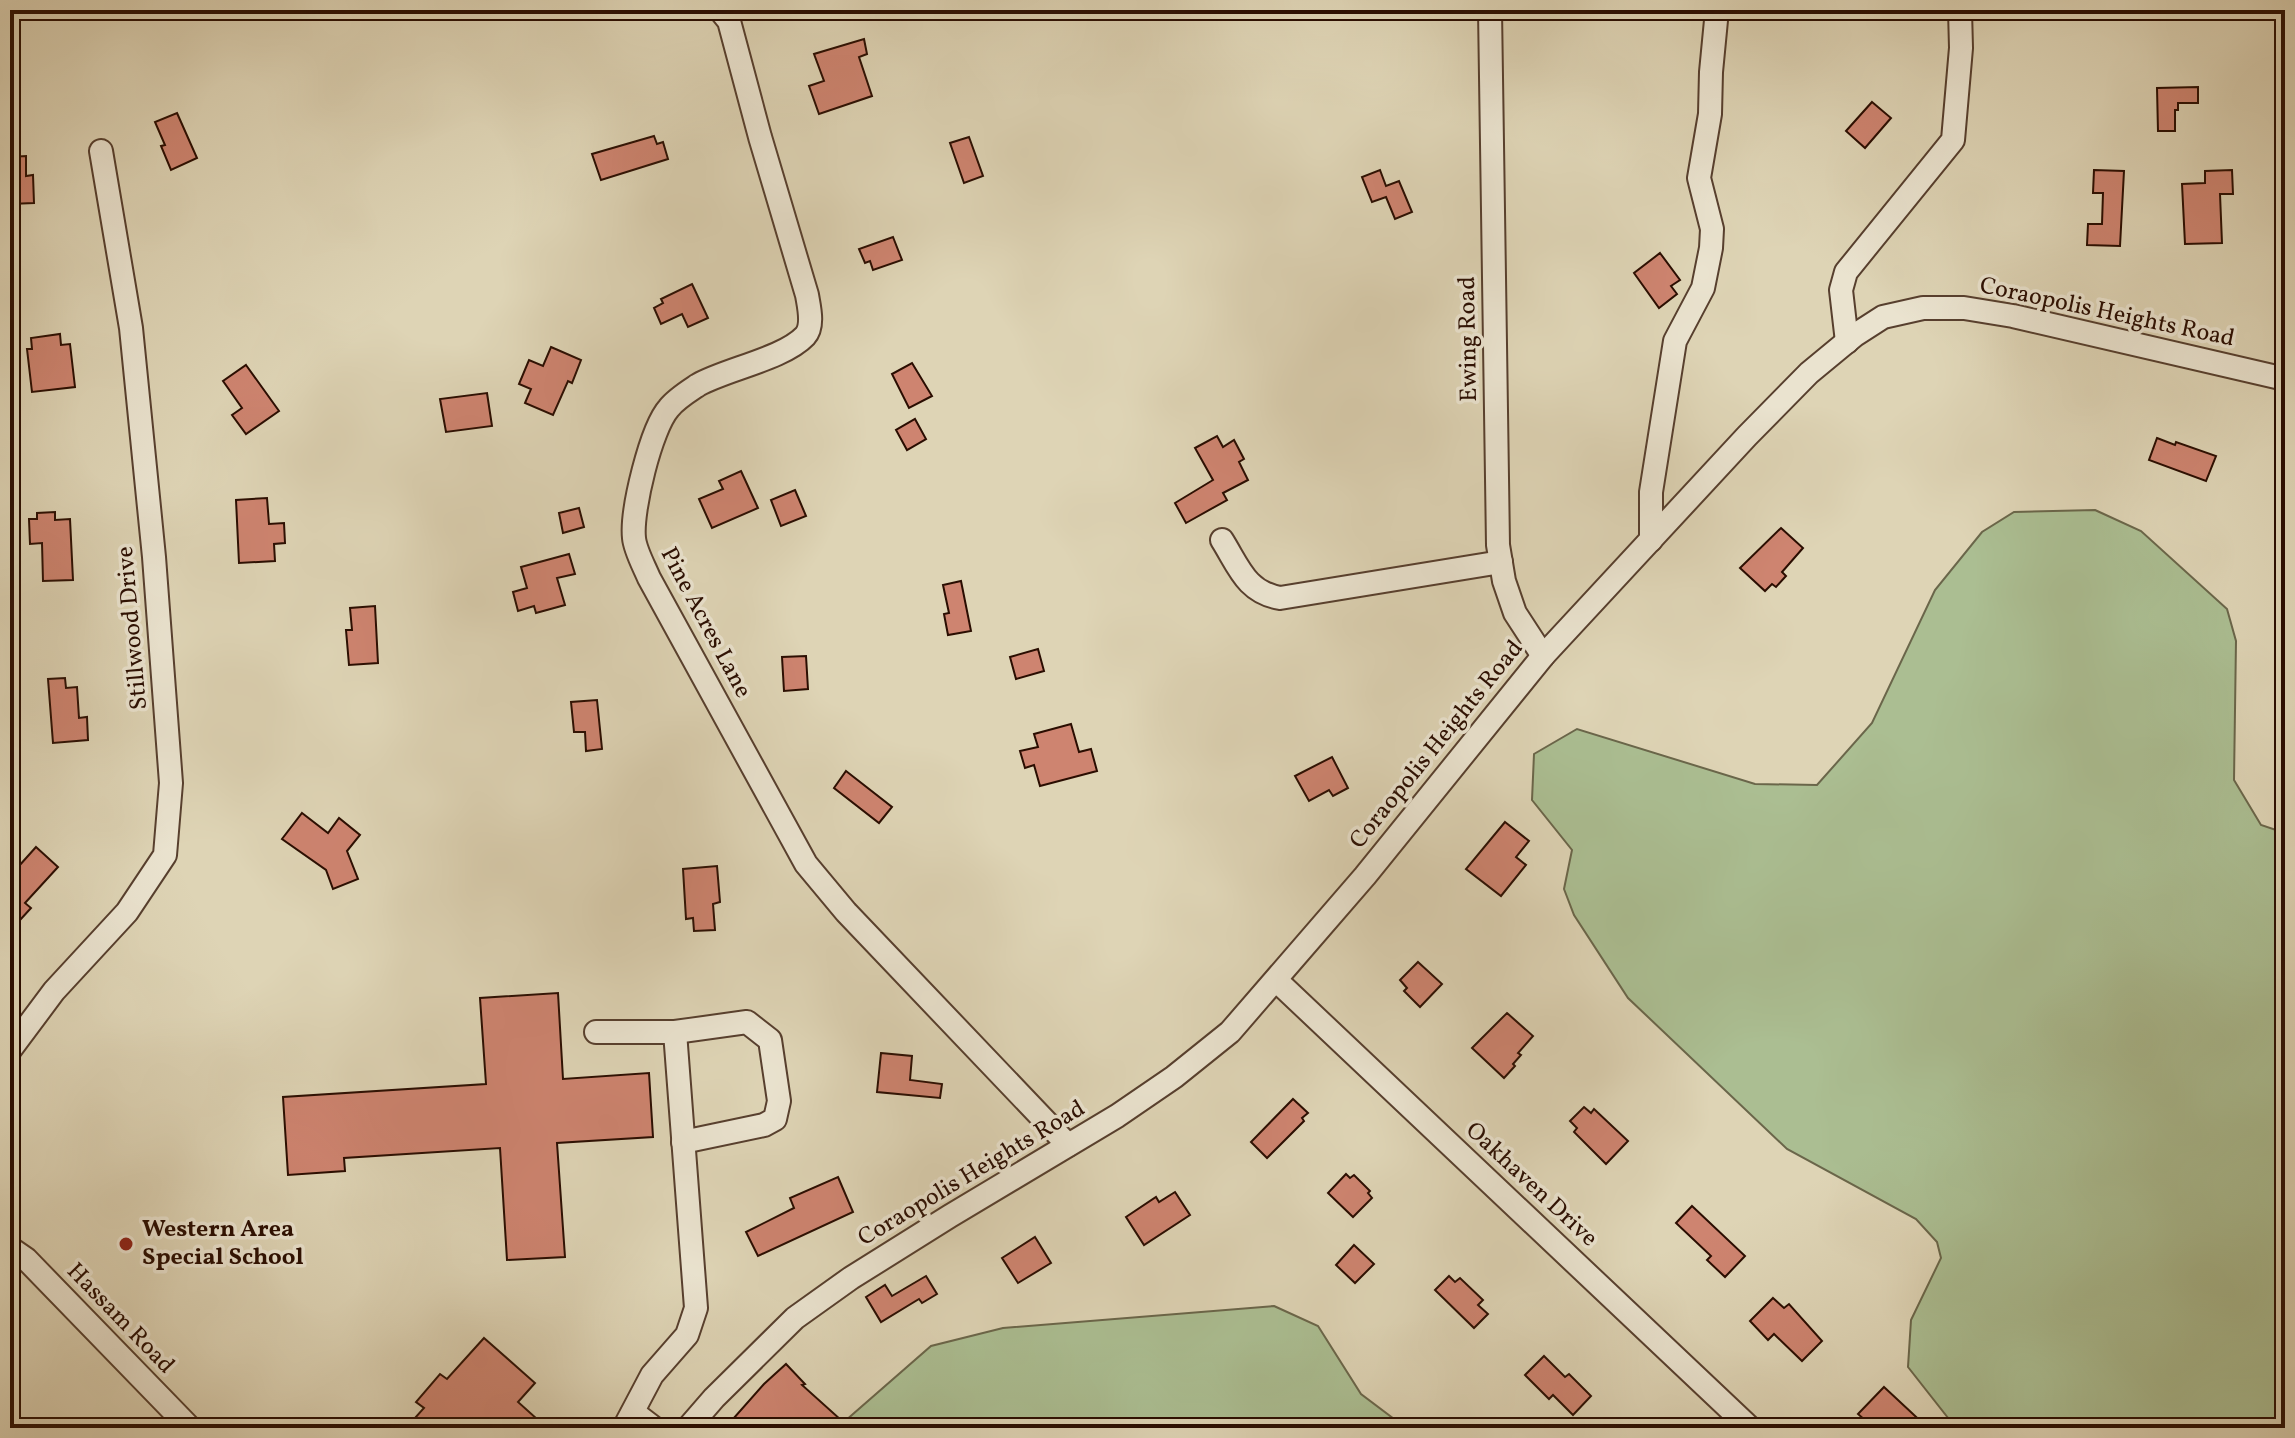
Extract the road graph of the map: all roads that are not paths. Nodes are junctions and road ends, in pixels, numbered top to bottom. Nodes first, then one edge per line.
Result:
1 (720, 10) edge
2 (1490, 10) edge
3 (1717, 10) edge
4 (1960, 10) edge
5 (101, 151) dead end
6 (1847, 342) junction
7 (2285, 379) edge
8 (1222, 540) dead end
9 (1651, 540) junction
10 (1501, 562) junction
11 (1543, 656) junction
12 (1277, 981) junction
13 (596, 1032) dead end
14 (675, 1032) junction
15 (10, 1050) edge
16 (683, 1142) junction
17 (1068, 1145) junction
18 (10, 1248) edge
19 (629, 1420) edge
20 (190, 1428) edge
21 (654, 1428) edge
22 (688, 1428) edge
23 (1750, 1428) edge

1 - 17 street, Pine Acres Lane
2 - 10 street, Ewing Road
3 - 9 street
4 - 6 street
5 - 15 street, Stillwood Drive
6 - 7 street, Coraopolis Heights Road
6 - 9 street, Coraopolis Heights Road
8 - 10 street
9 - 11 street, Coraopolis Heights Road
10 - 11 street, Ewing Road
11 - 12 street, Coraopolis Heights Road
12 - 17 street, Coraopolis Heights Road
12 - 23 street, Oakhaven Drive
13 - 14 street
14 - 16 street
14 - 16 street
16 - 19 street
17 - 22 street, Coraopolis Heights Road
18 - 20 street, Hassam Road
19 - 21 street

